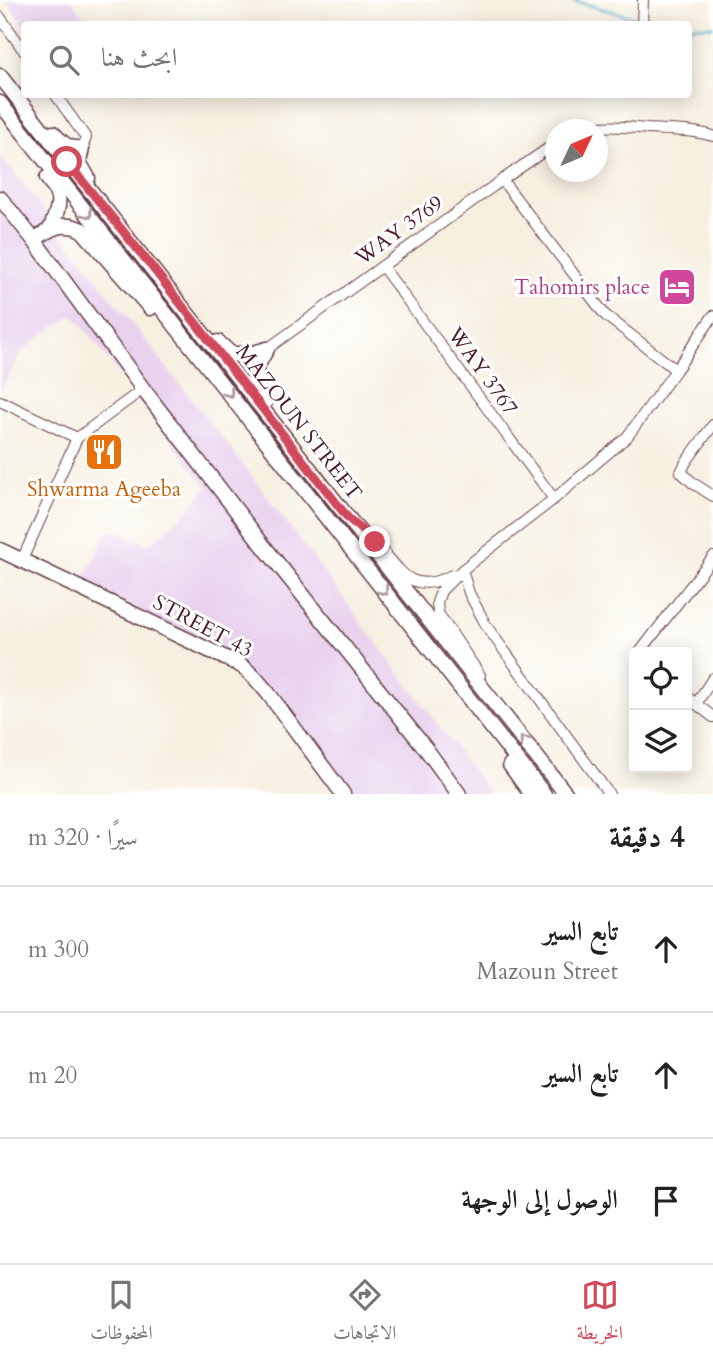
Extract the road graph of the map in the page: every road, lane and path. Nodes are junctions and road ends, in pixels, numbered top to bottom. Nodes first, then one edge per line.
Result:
1 (643, 0) edge
2 (0, 17) edge
3 (642, 21) edge
4 (21, 47) edge
5 (0, 76) edge
6 (58, 98) edge
7 (19, 101) junction
8 (0, 103) edge
9 (0, 117) edge
10 (608, 126) edge
11 (713, 136) edge
12 (82, 148) junction
13 (545, 150) edge
14 (502, 180) junction
15 (0, 198) edge
16 (51, 228) junction
17 (33, 240) junction
18 (148, 262) junction
19 (382, 266) junction
20 (713, 317) edge
21 (181, 332) junction
22 (267, 349) junction
23 (676, 370) junction
24 (143, 388) junction
25 (0, 401) edge
26 (713, 425) edge
27 (76, 438) junction
28 (301, 460) junction
29 (713, 496) edge
30 (554, 499) junction
31 (348, 518) junction
32 (0, 550) edge
33 (713, 557) edge
34 (22, 560) junction
35 (462, 570) junction
36 (644, 647) edge
37 (713, 678) edge
38 (692, 700) edge
39 (492, 701) junction
40 (692, 702) edge
41 (483, 715) junction
42 (713, 717) edge
43 (343, 794) edge
44 (459, 794) edge
45 (531, 794) edge
46 (544, 794) edge
47 (566, 794) edge
48 (609, 794) edge

1 - 3 street
2 - 4 street
5 - 7 main road, MAZOUN STREET
6 - 12 street
7 - 12 main road
7 - 18 main road, MAZOUN STREET
8 -> 21 main road, MAZOUN STREET
9 - 16 main road
10 - 11 street
12 - 18 main road
13 - 14 street, WAY 3769
14 - 19 street, WAY 3769
14 - 23 street
15 - 17 main road
16 - 17 main road
16 - 21 main road
17 - 24 main road
18 - 22 main road
18 - 28 main road, MAZOUN STREET
19 - 22 street, WAY 3769
19 - 30 street, WAY 3767
20 - 23 street
21 -> 41 main road, MAZOUN STREET
22 - 28 main road
23 - 30 street
24 - 27 street
24 - 44 main road
25 - 27 street
26 - 29 street
27 - 34 street
28 - 31 main road, MAZOUN STREET
30 - 35 street
31 - 35 street
31 - 39 main road, MAZOUN STREET
32 - 34 main road, STREET 43
33 - 36 street
34 - 43 main road, STREET 43
35 - 39 street
35 - 48 street
37 - 38 street
47 -> 39 main road, MAZOUN STREET
40 - 42 street
41 - 45 main road
41 - 46 main road, MAZOUN STREET

